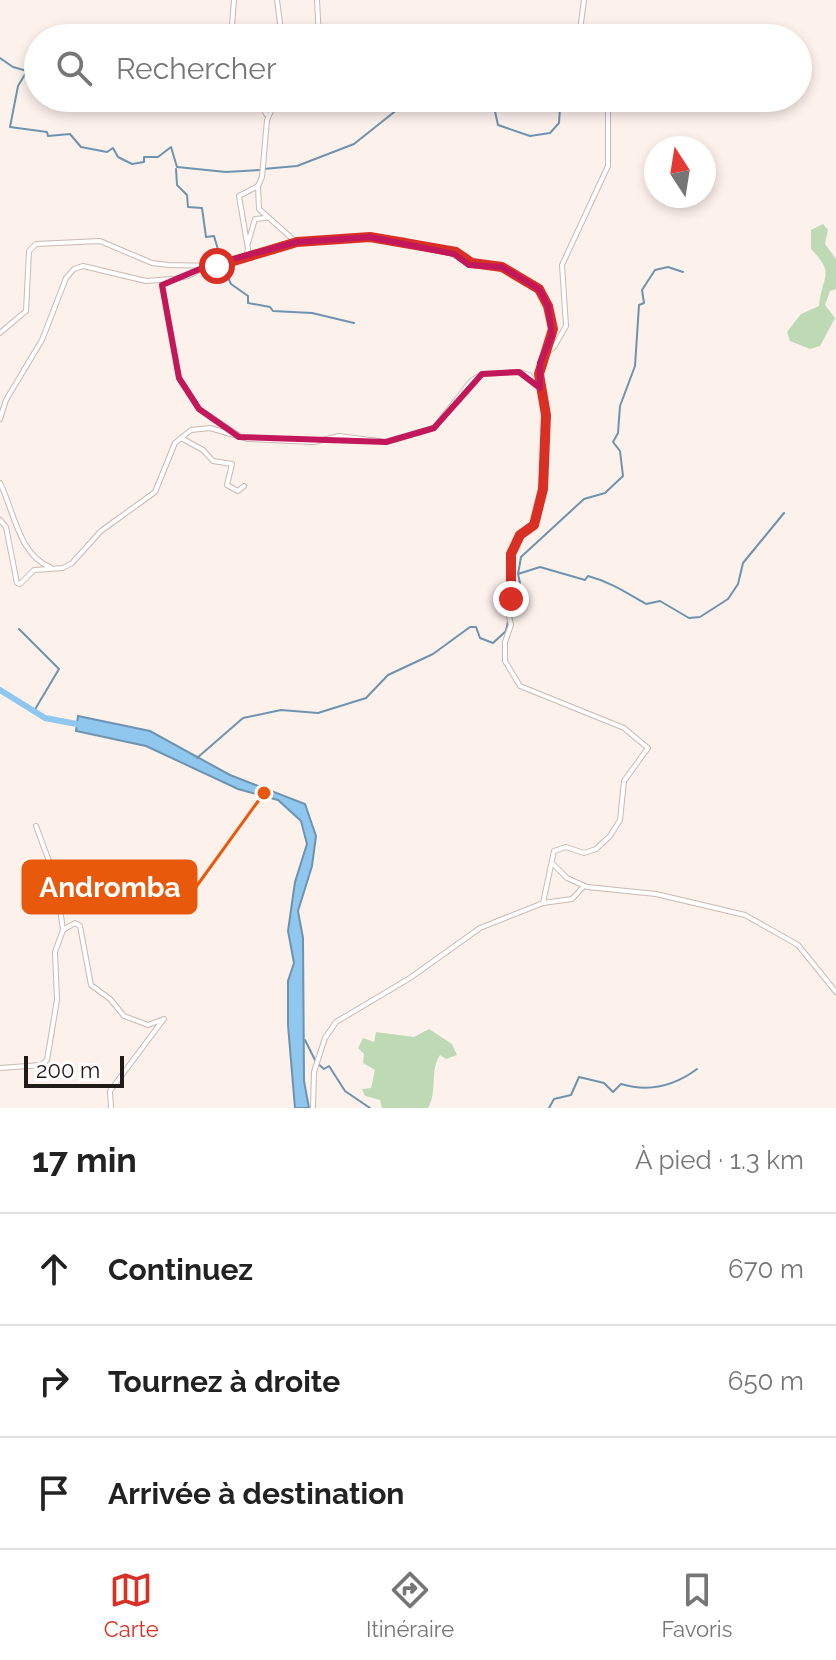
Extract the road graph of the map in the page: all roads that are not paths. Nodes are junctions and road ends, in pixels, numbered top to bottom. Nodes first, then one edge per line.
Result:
1 (234, 0) edge
2 (277, 0) edge
3 (317, 0) edge
4 (584, 0) edge
5 (232, 24) edge
6 (280, 24) edge
7 (318, 24) edge
8 (581, 24) edge
9 (266, 112) edge
10 (271, 112) edge
11 (608, 112) edge
12 (267, 120) junction
13 (258, 186) junction
14 (267, 218) junction
15 (297, 242) junction
16 (248, 245) junction
17 (246, 257) junction
18 (207, 266) junction
19 (172, 279) junction
20 (0, 333) edge
21 (542, 357) junction
22 (540, 388) junction
23 (0, 419) edge
24 (239, 437) junction
25 (181, 438) junction
26 (0, 483) edge
27 (244, 486) dead end
28 (0, 520) edge
29 (52, 568) junction
30 (36, 826) dead end
31 (553, 864) junction
32 (584, 886) junction
33 (543, 903) junction
34 (63, 930) junction
35 (836, 992) edge
36 (0, 1068) edge
37 (111, 1108) edge
38 (313, 1108) edge

1 - 5 street
2 - 6 street
3 - 7 street
4 - 8 street
9 - 12 street
10 - 12 street
11 - 21 street
12 - 13 street
13 - 14 street
13 - 16 street
14 - 15 street
14 - 16 street
15 - 17 street
15 - 21 street
16 - 17 street
17 - 18 street
18 - 19 street
18 - 20 street
19 - 23 street
19 - 24 street
21 - 22 street
22 - 24 street
22 - 31 street
24 - 25 street
25 - 27 street
25 - 29 street
26 - 29 street
28 - 29 street
30 - 34 street
31 - 32 street
31 - 33 street
32 - 33 street
32 - 35 street
33 - 38 street
34 - 36 street
34 - 37 street

